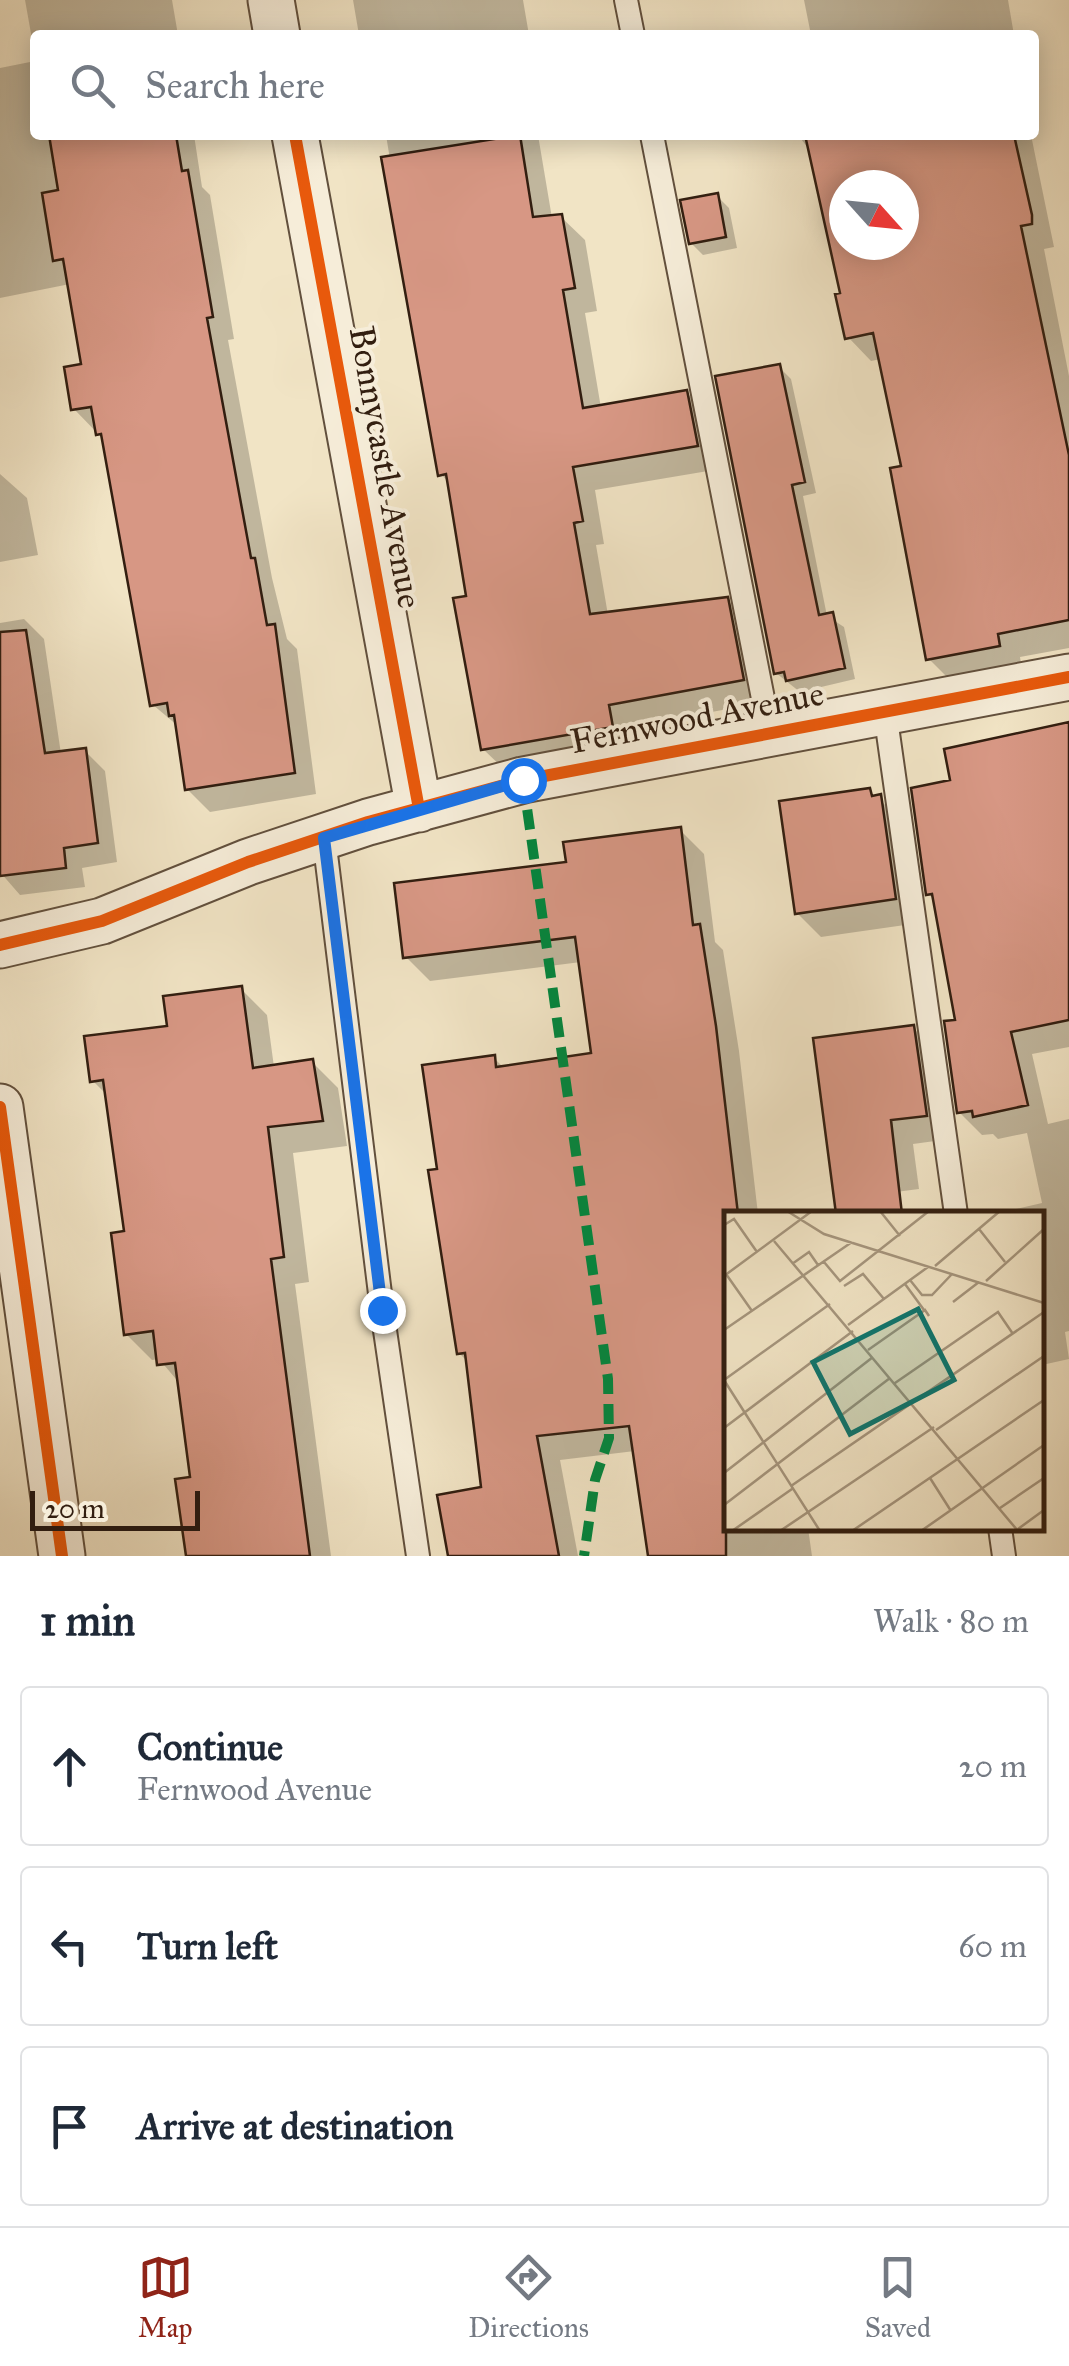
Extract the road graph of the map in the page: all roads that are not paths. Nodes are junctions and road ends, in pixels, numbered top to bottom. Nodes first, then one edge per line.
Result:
1 (271, 0) edge
2 (626, 0) edge
3 (276, 30) edge
4 (631, 30) edge
5 (296, 140) edge
6 (653, 140) edge
7 (1069, 677) edge
8 (885, 712) junction
9 (770, 734) junction
10 (419, 808) junction
11 (324, 838) junction
12 (0, 945) edge
13 (0, 1107) edge
14 (956, 1211) edge
15 (1000, 1531) edge
16 (62, 1556) edge
17 (418, 1556) edge
18 (1004, 1556) edge

1 - 3 street
2 - 4 lane
5 - 10 street, Bonnycastle Avenue
6 - 9 lane
7 - 8 street, Fernwood Avenue
8 - 9 street, Fernwood Avenue
8 - 14 lane
9 - 10 street, Fernwood Avenue
10 - 11 street, Fernwood Avenue
11 - 12 street, Fernwood Avenue
11 - 17 lane
13 - 16 street
15 - 18 lane

